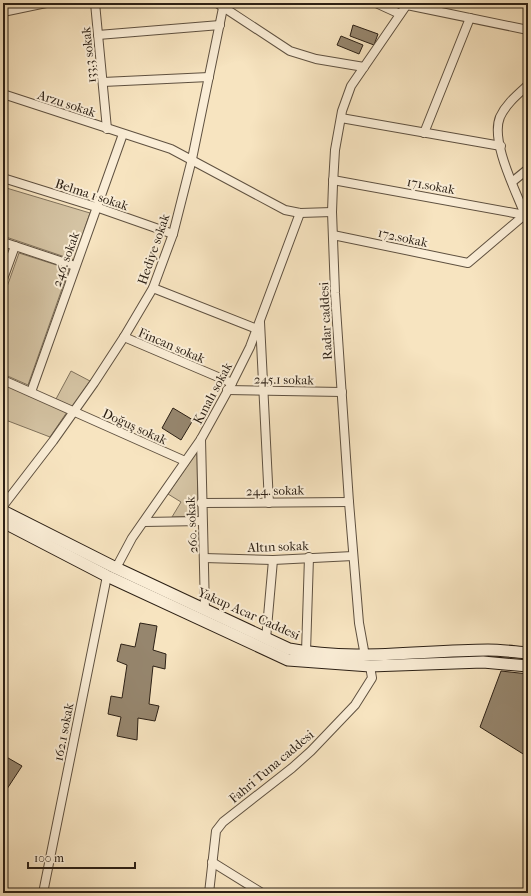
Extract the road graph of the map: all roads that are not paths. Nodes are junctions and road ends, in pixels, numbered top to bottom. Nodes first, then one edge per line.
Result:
1 (46, 3) edge
2 (95, 3) edge
3 (376, 3) edge
4 (222, 4) edge
5 (407, 4) edge
6 (3, 12) edge
7 (400, 14) junction
8 (470, 18) junction
9 (220, 25) junction
10 (528, 30) edge
11 (98, 35) junction
12 (364, 68) junction
13 (209, 77) junction
14 (103, 82) junction
15 (528, 85) edge
16 (3, 94) edge
17 (341, 118) junction
18 (107, 128) junction
19 (424, 133) junction
20 (123, 134) junction
21 (500, 146) junction
22 (192, 159) junction
23 (528, 169) edge
24 (3, 178) edge
25 (333, 180) junction
26 (512, 182) junction
27 (96, 207) junction
28 (332, 212) junction
29 (300, 213) junction
30 (526, 213) edge
31 (173, 234) junction
32 (333, 235) junction
33 (3, 242) edge
34 (15, 246) junction
35 (75, 266) junction
36 (3, 279) edge
37 (153, 288) junction
38 (260, 319) junction
39 (257, 329) junction
40 (124, 338) junction
41 (3, 380) edge
42 (229, 387) junction
43 (265, 390) junction
44 (31, 392) junction
45 (342, 392) junction
46 (74, 412) junction
47 (201, 439) junction
48 (185, 461) junction
49 (349, 502) junction
50 (201, 503) junction
51 (269, 503) junction
52 (3, 506) edge
53 (3, 511) edge
54 (202, 521) junction
55 (3, 522) edge
56 (144, 522) junction
57 (353, 556) junction
58 (309, 557) junction
59 (204, 558) junction
60 (273, 560) junction
61 (116, 568) junction
62 (107, 576) junction
63 (205, 610) junction
64 (266, 639) junction
65 (306, 652) junction
66 (528, 653) edge
67 (365, 656) junction
68 (370, 666) junction
69 (528, 666) edge
70 (212, 862) junction
71 (43, 893) edge
72 (209, 893) edge
73 (262, 893) edge

1 - 6 street
2 - 11 street, 133.3 sokak
3 - 7 street
4 - 9 street, Hediye sokak
4 - 12 street
5 - 7 street, Radar caddesi
5 - 8 street
7 - 12 street, Radar caddesi
8 - 10 street
8 - 19 street
9 - 11 street
9 - 13 street, Hediye sokak
11 - 14 street, 133.3 sokak
12 - 17 street, Radar caddesi
13 - 14 street
13 - 22 street, Hediye sokak
14 - 18 street, 133.3 sokak
15 - 21 street
16 - 18 street, Arzu sokak
17 - 19 street
17 - 25 street, Radar caddesi
18 - 20 street, Arzu sokak
19 - 21 street
20 - 22 street, Arzu sokak
20 - 27 street, 246. sokak
21 - 26 street
22 - 29 street, Arzu sokak
22 - 31 street, Hediye sokak
23 - 26 street
24 - 27 street, Belma 1 sokak
25 - 28 street, Radar caddesi
25 - 30 street, 171.sokak
26 - 30 street
27 - 31 street, Belma 1 sokak
27 - 35 street, 246. sokak
28 - 29 street, Arzu sokak
28 - 32 street, Radar caddesi
29 - 38 street, Kınalı sokak
30 - 32 street, 172.sokak
31 - 37 street, Hediye sokak
32 - 45 street, Radar caddesi
33 - 34 street
34 - 35 street
34 - 36 street
35 - 44 street, 246. sokak
37 - 39 street
37 - 40 street, Hediye sokak
38 - 39 street, Kınalı sokak
38 - 43 street
39 - 42 street, Kınalı sokak
40 - 42 street, Fincan sokak
40 - 46 street, Hediye sokak
41 - 44 street, Doğuş sokak
42 - 43 street, 245.1 sokak
42 - 47 street, Kınalı sokak
43 - 45 street, 245.1 sokak
43 - 51 street
44 - 46 street, Doğuş sokak
45 - 49 street, Radar caddesi
46 - 48 street, Doğuş sokak
46 - 52 street, Hediye sokak
47 - 48 street, Kınalı sokak
47 - 50 street, 260. sokak
48 - 56 street, Kınalı sokak
49 - 51 street, 244. sokak
49 - 57 street, Radar caddesi
50 - 51 street, 244. sokak
50 - 54 street, 260. sokak
53 - 61 street, Yakup Acar Caddesi
54 - 56 street
54 - 59 street, 260. sokak
55 - 62 street, Yakup Acar Caddesi
56 - 61 street, Kınalı sokak
57 - 58 street, Altın sokak
57 - 67 street, Radar caddesi
58 - 60 street, Altın sokak
58 - 65 street
59 - 60 street, Altın sokak
59 - 63 street, 260. sokak
60 - 64 street
61 - 63 street, Yakup Acar Caddesi
62 - 68 street, Yakup Acar Caddesi
62 - 71 street, 162.1 sokak
63 - 64 street, Yakup Acar Caddesi
64 - 65 street, Yakup Acar Caddesi
65 - 67 street, Yakup Acar Caddesi
66 - 67 street, Yakup Acar Caddesi
68 - 69 street, Yakup Acar Caddesi
68 - 70 street, Fahri Tuna caddesi
70 - 72 street, Fahri Tuna caddesi
70 - 73 street

